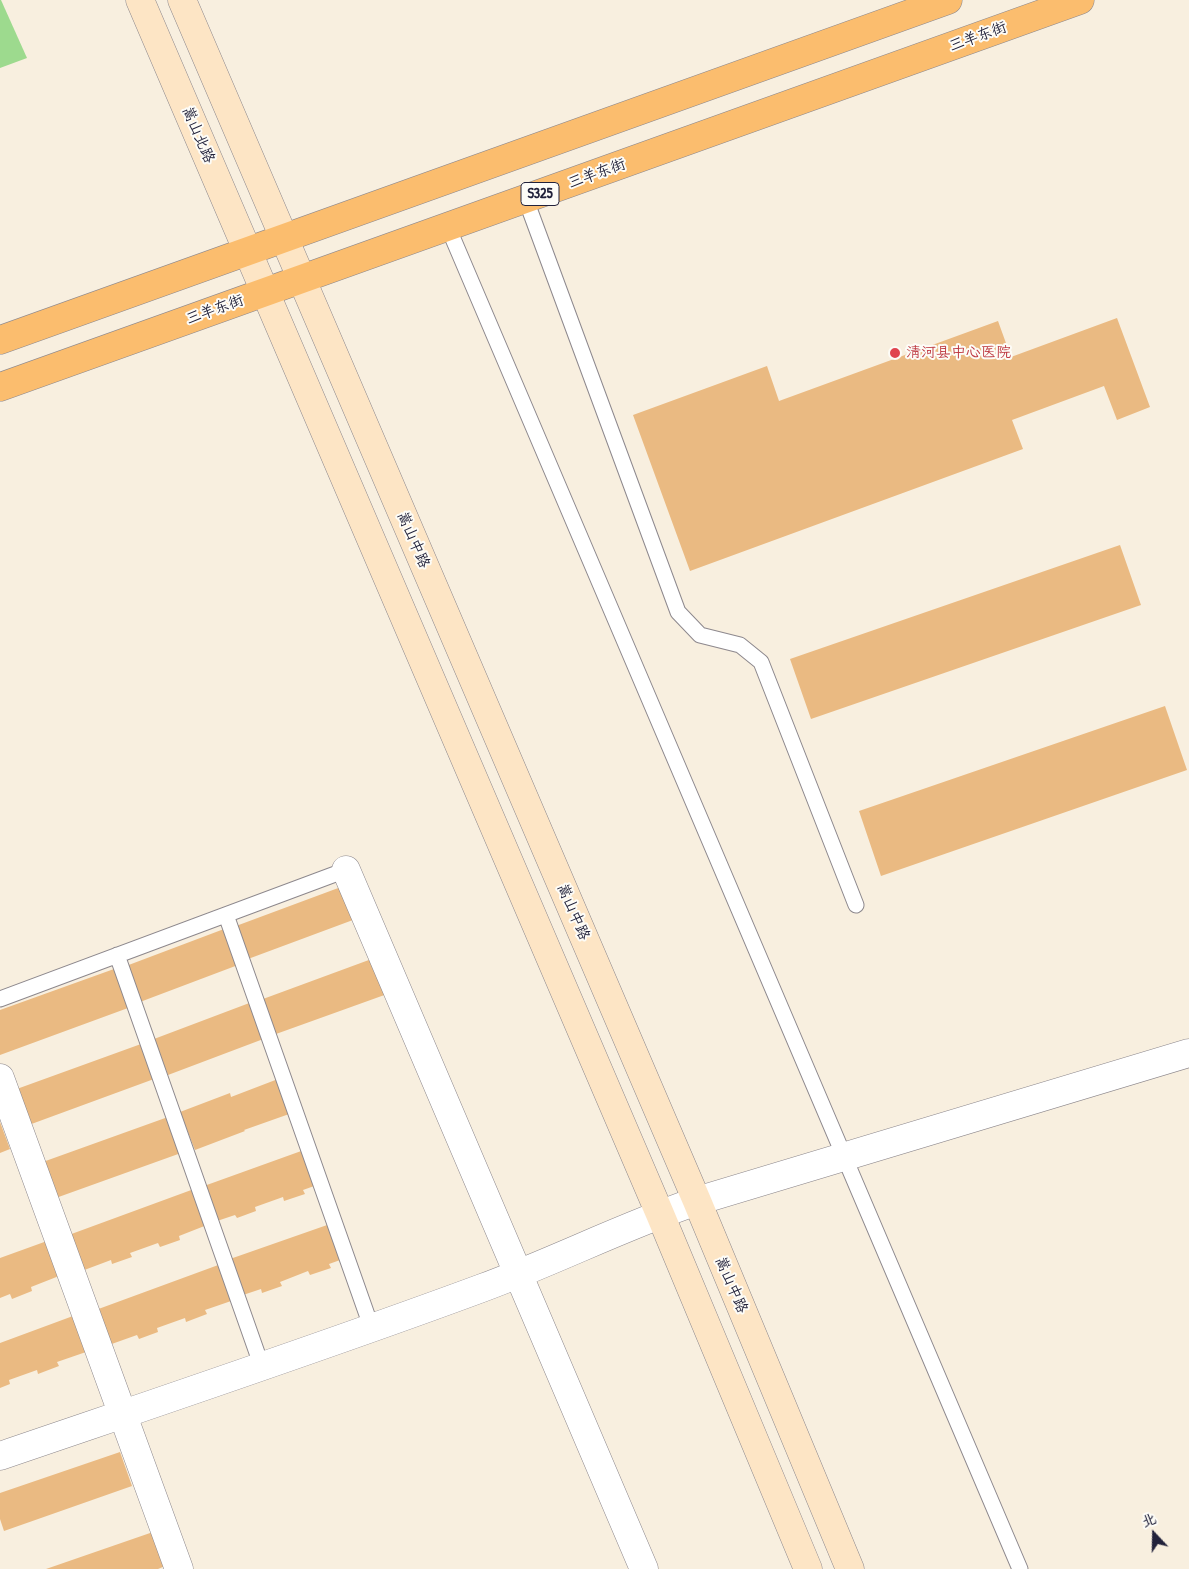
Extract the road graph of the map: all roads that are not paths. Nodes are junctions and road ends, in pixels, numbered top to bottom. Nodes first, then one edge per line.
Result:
1 (140, 0) edge
2 (182, 0) edge
3 (948, 0) edge
4 (1064, 3) edge
5 (526, 200) junction
6 (448, 228) junction
7 (293, 258) junction
8 (257, 271) junction
9 (0, 340) edge
10 (0, 387) edge
11 (346, 870) joint
12 (856, 905) dead end
13 (226, 915) junction
14 (117, 955) junction
15 (0, 999) edge
16 (1189, 1053) edge
17 (0, 1078) edge
18 (844, 1157) junction
19 (696, 1202) junction
20 (660, 1214) junction
21 (519, 1274) junction
22 (372, 1329) junction
23 (262, 1367) junction
24 (123, 1414) junction
25 (0, 1456) edge
26 (180, 1569) edge
27 (644, 1569) edge
28 (808, 1569) edge
29 (850, 1569) edge
30 (1020, 1569) edge

1 - 8 street, 嵩山北路
2 - 7 street
3 - 7 main road, 三羊东街 / S325
4 - 5 main road, 三羊东街 / S325
5 - 6 main road, 三羊东街 / S325
5 - 12 lane
6 - 7 main road, 三羊东街 / S325
6 - 18 lane
7 - 8 main road, 三羊东街 / S325
7 - 8 main road, 三羊东街 / S325
7 - 19 street, 嵩山中路
8 - 9 main road, 三羊东街 / S325
8 - 10 main road, 三羊东街 / S325
8 - 20 street
11 - 13 lane
11 - 21 street
13 - 14 lane
13 - 22 lane
14 - 15 lane
14 - 23 lane
16 - 18 street
17 - 24 street
18 - 19 street
18 - 30 lane
19 - 20 street
19 - 29 street, 嵩山中路
20 - 21 street
20 - 28 street
21 - 22 street
21 - 27 street
22 - 23 street
23 - 24 street
24 - 25 street
24 - 26 street

